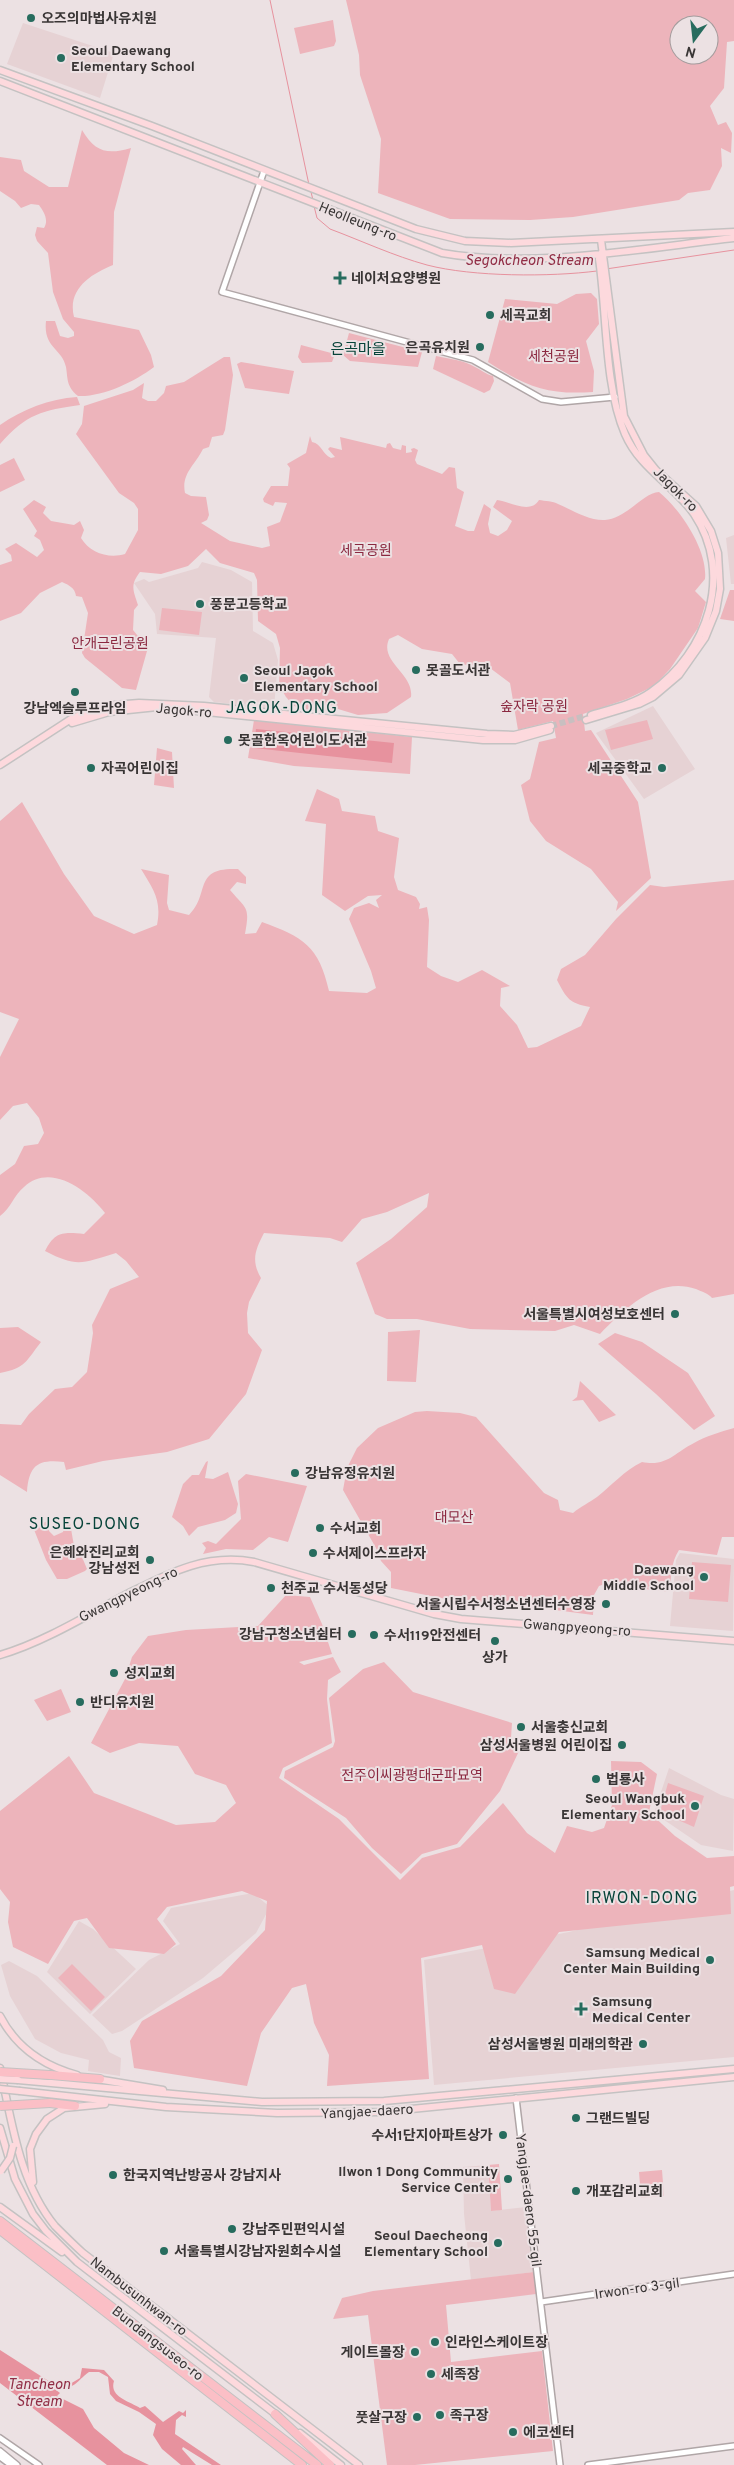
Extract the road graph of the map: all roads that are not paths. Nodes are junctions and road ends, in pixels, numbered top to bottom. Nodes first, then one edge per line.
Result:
1 (0, 70) edge
2 (0, 82) edge
3 (264, 171) junction
4 (259, 184) junction
5 (734, 232) edge
6 (734, 238) edge
7 (601, 240) junction
8 (602, 252) junction
9 (604, 282) junction
10 (615, 397) junction
11 (552, 728) tunnel mouth
12 (0, 765) edge
13 (734, 1641) edge
14 (0, 1656) edge
15 (0, 2016) edge
16 (734, 2068) edge
17 (0, 2070) edge
18 (734, 2077) edge
19 (0, 2079) edge
20 (100, 2079) junction
21 (0, 2089) edge
22 (204, 2097) junction
23 (516, 2098) junction
24 (117, 2103) junction
25 (0, 2106) edge
26 (75, 2106) junction
27 (0, 2128) edge
28 (14, 2133) junction
29 (1, 2171) edge
30 (34, 2191) junction
31 (0, 2207) edge
32 (0, 2221) edge
33 (0, 2230) edge
34 (77, 2262) junction
35 (734, 2274) edge
36 (541, 2302) junction
37 (274, 2414) junction
38 (0, 2438) edge
39 (734, 2446) edge
40 (0, 2451) edge
41 (0, 2456) edge
42 (11, 2465) edge
43 (17, 2465) edge
44 (38, 2465) edge
45 (302, 2465) edge
46 (317, 2465) edge
47 (330, 2465) edge
48 (341, 2465) edge
49 (359, 2465) edge
50 (560, 2465) edge
51 (588, 2465) edge

1 - 3 main road, Heolleung-ro
2 - 4 main road, Heolleung-ro
3 - 4 street
3 - 7 main road, Heolleung-ro
4 - 8 main road, Heolleung-ro
4 - 10 street
5 - 7 main road, Heolleung-ro
6 - 8 main road, Heolleung-ro
7 - 8 main road, Jagok-ro
8 - 9 main road, Jagok-ro
9 - 10 main road, Jagok-ro
9 - 10 main road, Jagok-ro
11 - 12 main road, Jagok-ro
13 - 14 main road, Gwangpyeong-ro
15 - 20 main road
16 - 22 main road, Yangjae-daero
17 - 20 highway, bridge
17 - 28 main road, Nambusunhwan-ro
18 - 23 main road, Yangjae-daero
19 - 22 main road, Yangjae-daero, bridge
20 - 22 main road
21 - 24 main road, Yangjae-daero, bridge
23 - 24 main road, Yangjae-daero
23 - 36 street, Yangjae-daero 55-gil
24 - 26 main road
25 - 26 highway, bridge
26 - 30 main road
27 - 34 main road, Nambusunhwan-ro
28 - 29 main road, bridge
28 - 30 main road, Nambusunhwan-ro
30 - 49 main road, Nambusunhwan-ro
31 - 34 main road
32 - 46 highway, Bundangsuseo-ro
33 - 45 highway, Bundangsuseo-ro
34 - 37 main road, Nambusunhwan-ro
35 - 36 street, Irwon-ro 3-gil
36 - 50 street, Yangjae-daero 55-gil
37 - 47 highway
37 - 48 main road, Nambusunhwan-ro
38 - 44 street
39 - 51 street
40 - 43 street
41 - 42 street

